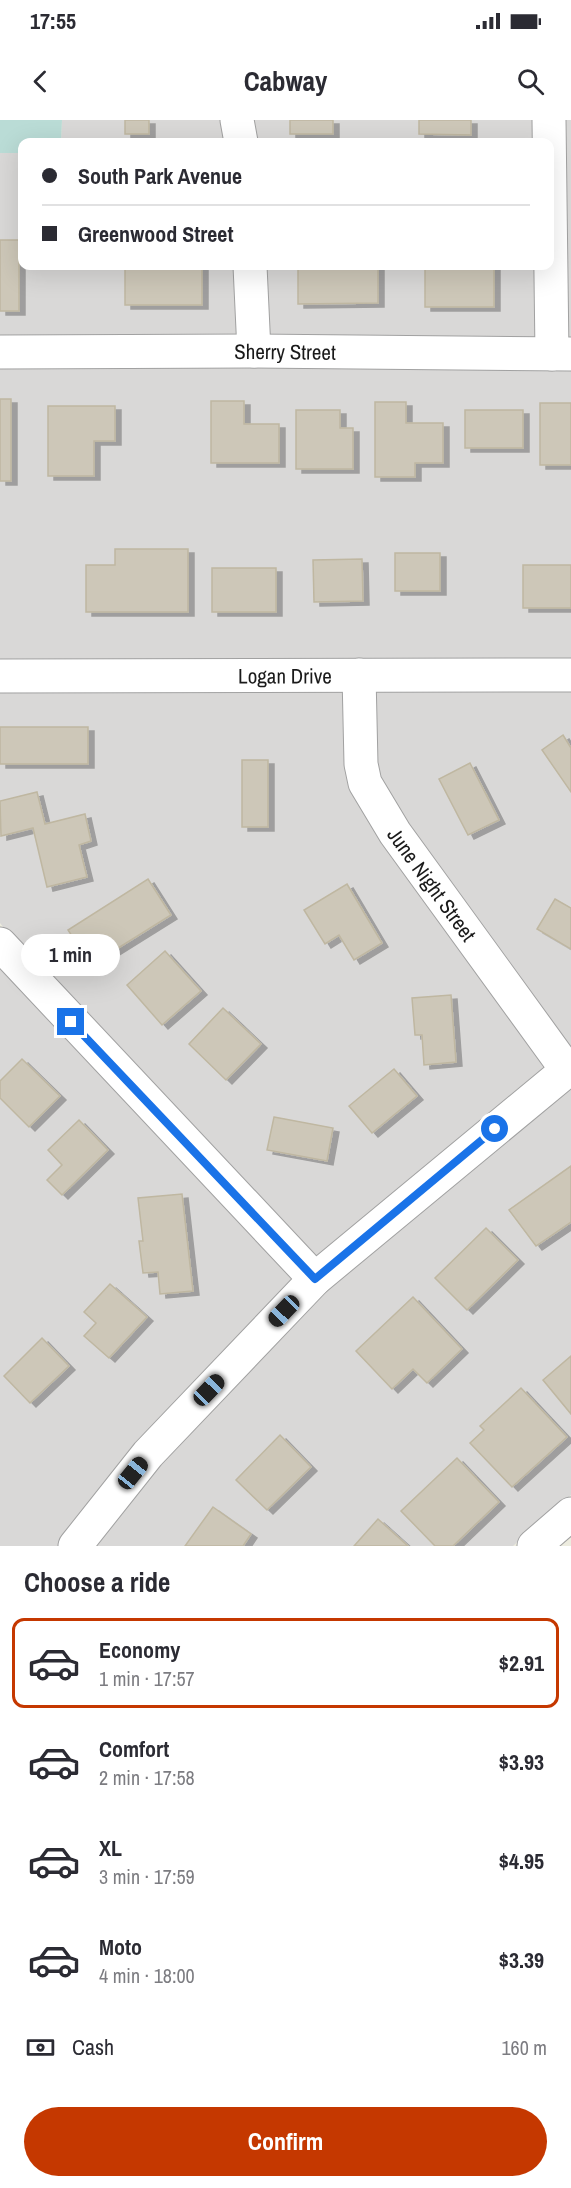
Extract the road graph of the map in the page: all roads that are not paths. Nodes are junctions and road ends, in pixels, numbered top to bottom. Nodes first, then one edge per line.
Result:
1 (237, 120) edge
2 (549, 120) edge
3 (240, 138) edge
4 (550, 138) edge
5 (554, 210) edge
6 (250, 270) edge
7 (254, 351) junction
8 (0, 352) edge
9 (562, 354) edge
10 (359, 675) junction
11 (571, 675) edge
12 (0, 676) edge
13 (0, 944) edge
14 (569, 1068) edge
15 (315, 1279) junction
16 (571, 1514) edge
17 (75, 1546) edge
18 (534, 1546) edge

1 - 3 street
2 - 4 street
5 - 9 street
6 - 7 street
7 - 8 street, Sherry Street
7 - 9 street, Sherry Street
10 - 11 street, Logan Drive
10 - 12 street, Logan Drive
10 - 14 street, June Night Street
13 - 15 street
14 - 15 street
15 - 17 street
16 - 18 street

